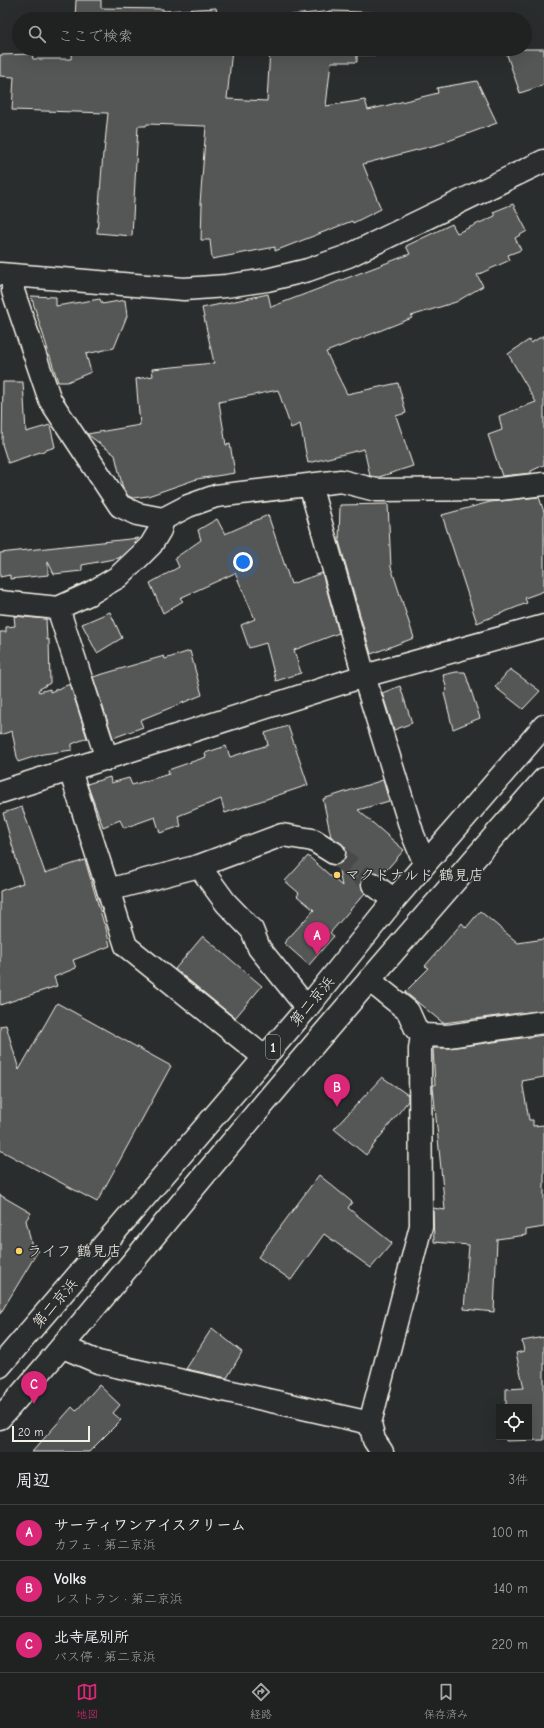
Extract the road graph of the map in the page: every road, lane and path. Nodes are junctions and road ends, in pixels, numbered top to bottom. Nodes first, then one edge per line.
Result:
1 (544, 161) edge
2 (7, 274) edge
3 (544, 484) edge
4 (310, 485) junction
5 (163, 519) junction
6 (0, 602) edge
7 (58, 608) junction
8 (544, 626) edge
9 (364, 676) junction
10 (544, 726) edge
11 (106, 759) junction
12 (70, 770) junction
13 (544, 779) edge
14 (0, 792) edge
15 (334, 853) tunnel mouth
16 (425, 864) junction
17 (199, 866) junction
18 (374, 884) tunnel mouth
19 (108, 890) junction
20 (394, 900) junction
21 (369, 980) junction
22 (307, 1008) junction
23 (544, 1022) edge
24 (422, 1035) junction
25 (264, 1057) junction
26 (63, 1347) junction
27 (0, 1366) edge
28 (0, 1418) edge
29 (370, 1423) junction
30 (382, 1452) edge

1 - 2 main road
2 - 5 main road
3 - 4 main road
4 - 5 main road
4 - 9 main road
5 - 7 main road
6 - 7 main road
7 - 11 main road
8 - 9 main road
9 - 11 main road
9 - 16 main road
10 - 16 main road, 第二京浜 / 1
11 - 12 main road
12 - 14 main road
12 - 19 main road
13 - 21 main road, 第二京浜 / 1
15 - 17 main road
16 - 20 main road, 第二京浜 / 1
17 - 19 main road
17 - 22 main road
18 - 20 main road
19 - 25 main road
20 - 22 main road, 第二京浜 / 1
21 - 24 main road
21 - 26 main road, 第二京浜 / 1
22 - 25 main road, 第二京浜 / 1
23 - 24 main road
24 - 29 main road
25 - 27 main road, 第二京浜 / 1
26 - 28 main road, 第二京浜 / 1
26 - 29 main road
29 - 30 main road

